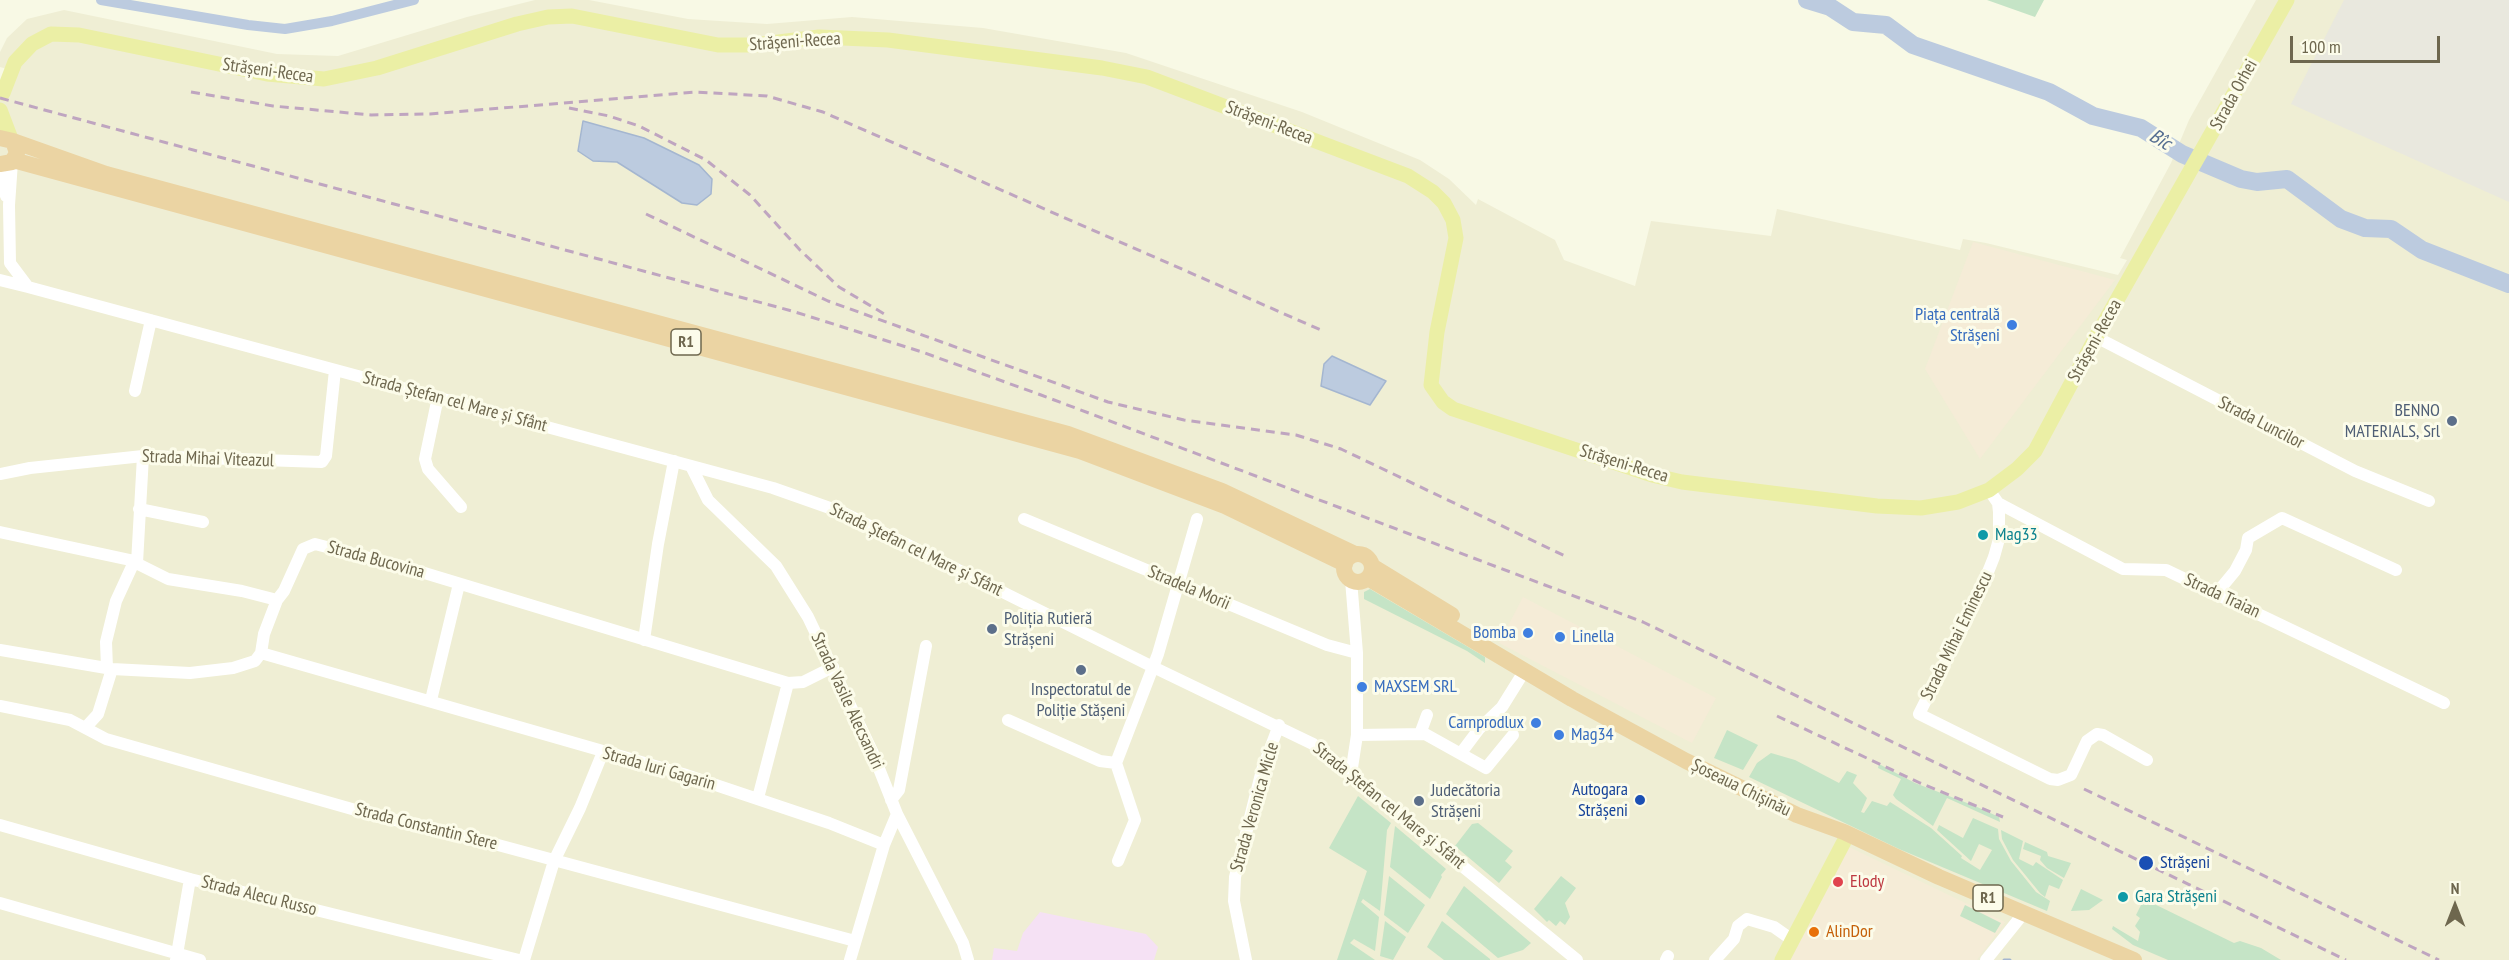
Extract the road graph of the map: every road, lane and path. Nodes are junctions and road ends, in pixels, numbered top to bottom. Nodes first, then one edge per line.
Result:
1 (2287, 0) edge
2 (3, 93) dead end
3 (0, 110) edge
4 (8, 139) edge
5 (6, 165) edge
6 (2180, 189) joint
7 (0, 279) edge
8 (28, 287) junction
9 (151, 320) junction
10 (2096, 337) junction
11 (335, 370) junction
12 (135, 392) dead end
13 (438, 398) junction
14 (143, 456) junction
15 (674, 461) junction
16 (691, 466) junction
17 (0, 474) edge
18 (1989, 490) junction
19 (2428, 501) dead end
20 (1998, 503) junction
21 (461, 507) dead end
22 (139, 509) junction
23 (1024, 519) dead end
24 (1197, 519) dead end
25 (203, 522) dead end
26 (0, 532) edge
27 (1350, 559) junction
28 (136, 562) junction
29 (2396, 570) dead end
30 (1364, 575) junction
31 (1177, 583) junction
32 (459, 584) junction
33 (2216, 594) junction
34 (277, 600) junction
35 (645, 640) junction
36 (926, 646) dead end
37 (0, 650) edge
38 (261, 653) junction
39 (1356, 653) junction
40 (1151, 666) junction
41 (110, 668) junction
42 (833, 668) junction
43 (1525, 670) junction
44 (788, 683) junction
45 (431, 700) junction
46 (2444, 703) dead end
47 (0, 705) edge
48 (1427, 715) dead end
49 (1008, 720) dead end
50 (1279, 725) junction
51 (87, 726) junction
52 (1420, 734) junction
53 (1357, 735) junction
54 (1513, 735) dead end
55 (603, 752) junction
56 (1461, 753) junction
57 (2147, 760) dead end
58 (1116, 763) junction
59 (1351, 774) junction
60 (758, 798) junction
61 (891, 800) junction
62 (897, 814) junction
63 (0, 825) edge
64 (1846, 833) junction
65 (884, 845) junction
66 (554, 861) junction
67 (1118, 861) dead end
68 (189, 879) junction
69 (0, 903) edge
70 (2023, 914) junction
71 (1791, 939) junction
72 (855, 941) junction
73 (177, 957) edge
74 (200, 960) edge
75 (522, 960) edge
76 (850, 960) edge
77 (968, 960) edge
78 (1246, 960) edge
79 (1577, 960) edge
80 (1715, 960) edge
81 (1782, 960) edge
82 (1986, 960) edge
83 (2134, 960) edge

1 - 6 main road, Strada Orhei
2 - 18 main road, Strășeni-Recea
3 - 4 main road
4 - 5 highway
4 - 27 highway, R1
5 - 8 street
5 - 27 highway, R1
6 - 10 main road, Strășeni-Recea
7 - 8 street, Strada Ștefan cel Mare și Sfânt
8 - 9 street, Strada Ștefan cel Mare și Sfânt
9 - 11 street, Strada Ștefan cel Mare și Sfânt
9 - 12 street
10 - 18 main road, Strășeni-Recea
10 - 19 street, Strada Luncilor
11 - 13 street, Strada Ștefan cel Mare și Sfânt
11 - 14 street, Strada Mihai Viteazul
13 - 15 street, Strada Ștefan cel Mare și Sfânt
13 - 21 street
14 - 17 street, Strada Mihai Viteazul
14 - 22 street
15 - 16 street, Strada Ștefan cel Mare și Sfânt
15 - 35 street
16 - 40 street, Strada Ștefan cel Mare și Sfânt
16 - 42 street, Strada Vasile Alecsandri
18 - 20 street
20 - 33 street, Strada Traian
20 - 57 street, Strada Mihai Eminescu
22 - 25 street
22 - 28 street
23 - 31 street, Stradela Morii
24 - 31 street
26 - 28 street
27 - 30 highway
27 - 30 highway
28 - 34 street
28 - 41 street
29 - 33 street
30 - 39 street
30 - 43 highway, Șoseaua Chișinău / R1
30 - 64 highway
31 - 39 street, Stradela Morii
31 - 40 street
32 - 34 street, Strada Bucovina
32 - 35 street, Strada Bucovina
32 - 45 street
33 - 46 street, Strada Traian
34 - 38 street
35 - 44 street, Strada Bucovina
36 - 61 street
37 - 41 street
38 - 41 street
38 - 45 street, Strada Iuri Gagarin
39 - 53 street
40 - 50 street, Strada Ștefan cel Mare și Sfânt
40 - 58 street
41 - 51 street
42 - 44 street
42 - 61 street, Strada Vasile Alecsandri
43 - 56 street
43 - 64 highway, Șoseaua Chișinău / R1
44 - 60 street
45 - 55 street, Strada Iuri Gagarin
47 - 51 street, Strada Constantin Stere
48 - 52 street
49 - 58 street
50 - 59 street, Strada Ștefan cel Mare și Sfânt
50 - 78 street, Strada Veronica Micle
51 - 66 street, Strada Constantin Stere
52 - 53 street
52 - 56 street
53 - 59 street
54 - 56 street
55 - 60 street, Strada Iuri Gagarin
55 - 66 street
58 - 67 street
59 - 79 street, Strada Ștefan cel Mare și Sfânt
60 - 65 street, Strada Iuri Gagarin
61 - 62 street, Strada Vasile Alecsandri
62 - 65 street
62 - 77 street, Strada Vasile Alecsandri
63 - 68 street, Strada Alecu Russo
64 - 70 highway, Șoseaua Chișinău / R1
64 - 71 main road
65 - 72 street
66 - 72 street, Strada Constantin Stere
66 - 75 street
68 - 73 street
68 - 75 street, Strada Alecu Russo
69 - 73 street
70 - 82 street
70 - 83 highway, Șoseaua Chișinău / R1
71 - 80 street
71 - 81 main road
72 - 76 street
73 - 74 street

